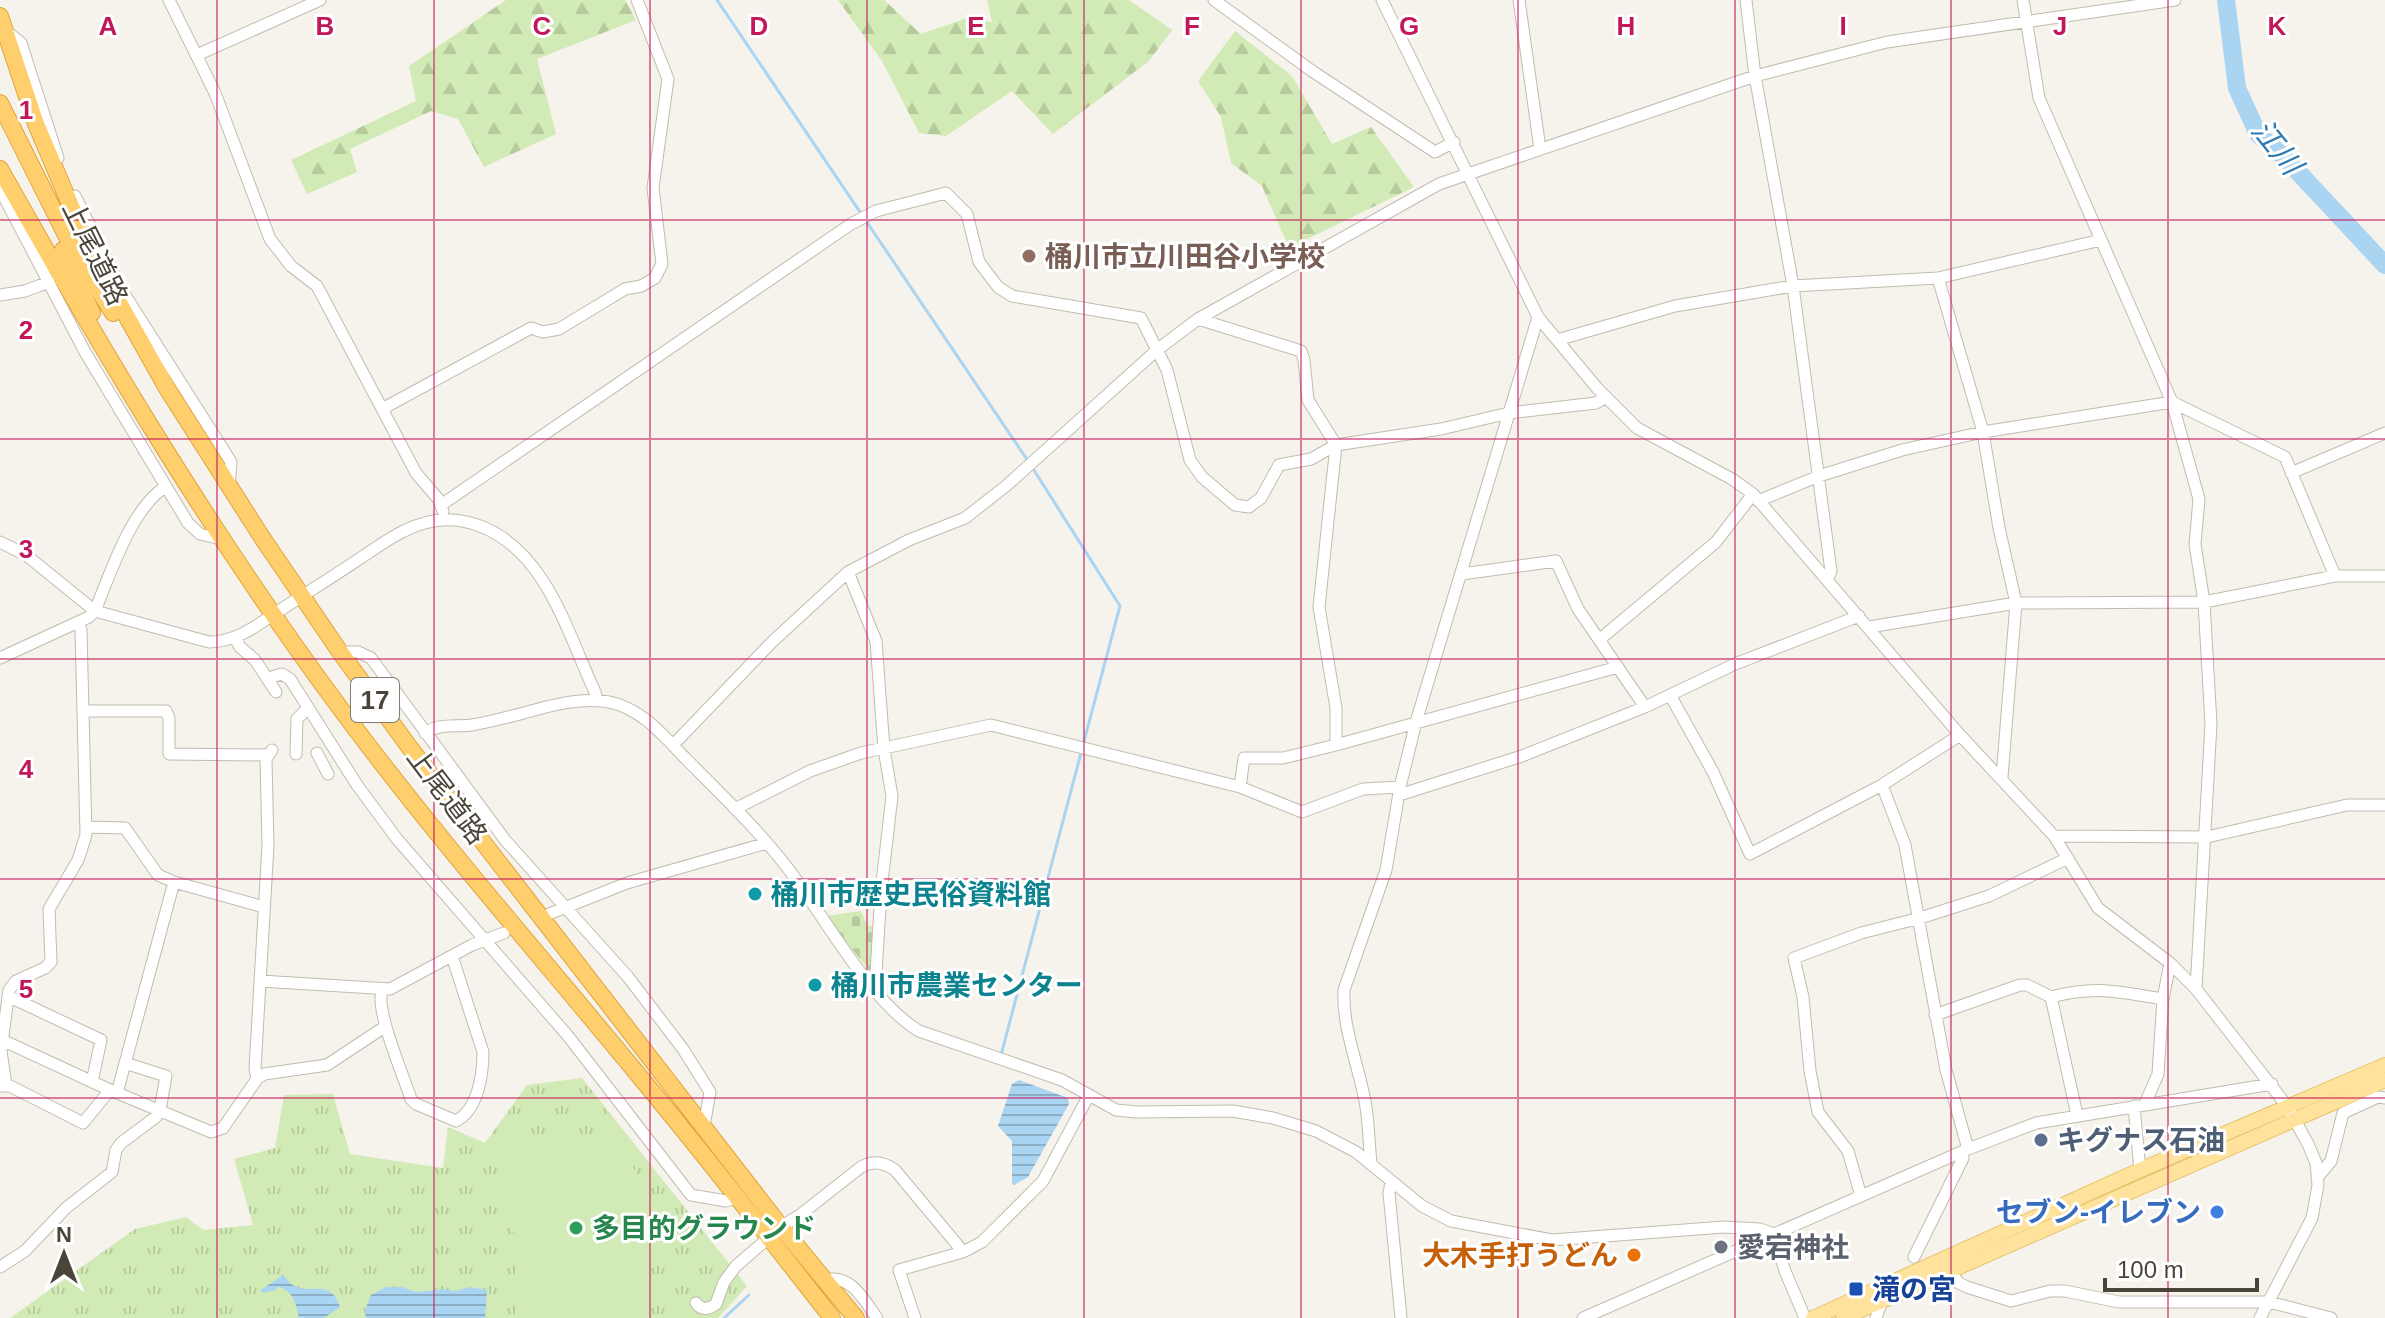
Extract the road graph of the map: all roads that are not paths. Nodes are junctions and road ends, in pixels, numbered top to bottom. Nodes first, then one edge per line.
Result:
1 (169, 0) edge
2 (320, 0) edge
3 (637, 0) edge
4 (1214, 0) edge
5 (1382, 0) edge
6 (1519, 0) edge
7 (1746, 0) edge
8 (2023, 0) edge
9 (2175, 0) edge
10 (2, 22) edge
11 (2025, 22) junction
12 (197, 55) junction
13 (1755, 76) junction
14 (0, 103) edge
15 (0, 126) edge
16 (1454, 142) junction
17 (1540, 149) junction
18 (0, 169) edge
19 (1469, 173) junction
20 (0, 189) edge
21 (2101, 240) junction
22 (1938, 278) junction
23 (49, 282) junction
24 (1793, 286) junction
25 (0, 295) edge
26 (1538, 317) junction
27 (1198, 319) junction
28 (1557, 340) junction
29 (1157, 350) junction
30 (1606, 397) junction
31 (2172, 402) junction
32 (382, 409) junction
33 (1509, 413) junction
34 (151, 429) junction
35 (1983, 432) junction
36 (2385, 433) edge
37 (200, 443) junction
38 (1336, 445) junction
39 (2291, 473) junction
40 (1819, 476) junction
41 (165, 487) junction
42 (229, 488) junction
43 (1756, 498) junction
44 (441, 505) junction
45 (446, 519) junction
46 (221, 539) junction
47 (0, 542) edge
48 (848, 572) junction
49 (1462, 574) junction
50 (2335, 576) junction
51 (2385, 576) edge
52 (1828, 578) junction
53 (302, 596) junction
54 (2204, 602) junction
55 (2016, 603) junction
56 (95, 611) junction
57 (274, 613) junction
58 (1859, 616) junction
59 (78, 622) junction
60 (1869, 627) junction
61 (235, 638) junction
62 (1599, 640) junction
63 (340, 652) junction
64 (0, 658) edge
65 (1618, 667) junction
66 (268, 678) junction
67 (276, 692) dead end
68 (1670, 695) junction
69 (597, 701) junction
70 (1645, 707) junction
71 (307, 709) junction
72 (83, 711) junction
73 (1416, 722) junction
74 (425, 733) junction
75 (1960, 735) junction
76 (673, 745) junction
77 (1336, 745) junction
78 (884, 749) junction
79 (317, 753) dead end
80 (296, 754) dead end
81 (328, 774) dead end
82 (2002, 777) junction
83 (1882, 785) junction
84 (1240, 787) junction
85 (1400, 791) junction
86 (2385, 805) edge
87 (735, 809) junction
88 (86, 827) junction
89 (2054, 836) junction
90 (2207, 837) junction
91 (767, 843) junction
92 (2068, 858) junction
93 (174, 882) junction
94 (264, 907) junction
95 (565, 907) junction
96 (549, 914) dead end
97 (1920, 918) junction
98 (504, 933) dead end
99 (484, 941) junction
100 (452, 956) junction
101 (2170, 963) junction
102 (260, 981) junction
103 (875, 989) junction
104 (2196, 989) junction
105 (382, 991) junction
106 (8, 996) junction
107 (2051, 997) junction
108 (2163, 999) junction
109 (1935, 1015) junction
110 (386, 1026) junction
111 (2, 1040) junction
112 (125, 1063) junction
113 (2385, 1065) edge
114 (257, 1079) junction
115 (2385, 1080) edge
116 (92, 1082) junction
117 (2272, 1084) junction
118 (3, 1086) edge
119 (113, 1092) junction
120 (1089, 1095) junction
121 (2385, 1098) edge
122 (2140, 1105) junction
123 (160, 1110) junction
124 (2291, 1113) junction
125 (2077, 1115) junction
126 (704, 1126) junction
127 (1965, 1150) junction
128 (1371, 1163) junction
129 (2140, 1170) junction
130 (2317, 1178) junction
131 (1391, 1182) junction
132 (1861, 1196) junction
133 (737, 1197) junction
134 (775, 1232) junction
135 (1774, 1234) junction
136 (960, 1248) dead end
137 (1914, 1257) dead end
138 (0, 1267) edge
139 (1950, 1271) junction
140 (826, 1280) junction
141 (1882, 1301) junction
142 (2269, 1302) junction
143 (696, 1303) dead end
144 (832, 1318) edge
145 (856, 1318) edge
146 (877, 1318) edge
147 (915, 1318) edge
148 (1401, 1318) edge
149 (1583, 1318) edge
150 (1805, 1318) edge
151 (1813, 1318) edge
152 (1843, 1318) edge
153 (1876, 1318) edge
154 (2260, 1318) edge
155 (2331, 1318) edge

1 - 12 street
2 - 12 street
3 - 32 street
4 - 16 street
5 - 16 street
6 - 17 street
7 - 13 street
8 - 11 street
9 - 11 street
10 - 37 highway, 上尾道路 / 17
10 - 42 street
11 - 13 street
11 - 21 street
12 - 32 street
13 - 17 street
13 - 24 street
14 - 37 highway
15 - 34 highway
16 - 19 street
17 - 19 street
18 - 34 highway, 上尾道路 / 17
19 - 26 street
19 - 27 street
20 - 23 street
21 - 22 street
21 - 31 street
22 - 24 street
22 - 35 street
23 - 25 street
23 - 41 street
24 - 28 street
24 - 40 street
26 - 28 street
26 - 33 street
27 - 29 street
27 - 38 street
28 - 30 street
29 - 38 street
29 - 44 street
29 - 48 street
30 - 33 street
30 - 43 street
31 - 35 street
31 - 39 street
31 - 54 street
32 - 44 street
33 - 38 street
33 - 49 street
34 - 46 highway, 上尾道路 / 17
35 - 40 street
35 - 55 street
36 - 39 street
37 - 42 highway, 上尾道路 / 17
38 - 77 street
39 - 50 street
40 - 43 street
40 - 52 street
41 - 46 street
41 - 56 street
42 - 53 highway, 上尾道路 / 17
43 - 52 street
43 - 62 street
44 - 45 street
45 - 53 street
45 - 69 street
46 - 57 highway, 上尾道路 / 17
47 - 56 street
48 - 76 street
48 - 78 street
49 - 62 street
49 - 73 street
50 - 51 street
50 - 54 street
52 - 58 street
53 - 57 street
53 - 63 highway, 上尾道路 / 17
54 - 55 street
54 - 90 street
55 - 60 street
55 - 82 street
56 - 59 street
56 - 61 street
57 - 61 street
57 - 133 highway, 上尾道路 / 17
58 - 60 street
58 - 68 street
59 - 64 street
59 - 72 street
60 - 75 street
61 - 66 street
62 - 65 street
63 - 74 street
63 - 126 highway, 上尾道路 / 17
65 - 70 street
65 - 73 street
66 - 67 street
66 - 71 street
68 - 70 street
68 - 83 street
69 - 74 street
69 - 76 street
70 - 85 street
71 - 80 street
71 - 99 street
72 - 88 street
72 - 94 street
73 - 77 street
73 - 85 street
74 - 95 street
75 - 82 street
75 - 83 street
76 - 87 street
77 - 84 street
78 - 84 street
78 - 87 street
78 - 103 street
79 - 81 street
82 - 89 street
83 - 97 street
84 - 85 street
85 - 128 street
86 - 90 street
87 - 91 street
88 - 93 street
88 - 106 street
89 - 90 street
89 - 92 street
90 - 104 street
91 - 95 street
91 - 103 street
92 - 97 street
92 - 101 street
93 - 94 street
93 - 112 street
94 - 102 street
95 - 96 street
95 - 126 street
97 - 109 street
97 - 132 street
98 - 99 street
99 - 100 street
99 - 133 street
100 - 105 street
100 - 110 street
101 - 104 street
101 - 108 street
102 - 105 street
102 - 114 street
103 - 120 street
104 - 117 street
105 - 110 street
106 - 111 street
106 - 116 street
107 - 108 street
107 - 109 street
107 - 125 street
108 - 122 street
109 - 127 street
110 - 114 street
111 - 116 street
111 - 118 street
112 - 119 street
112 - 123 street
113 - 124 main road
114 - 123 street
115 - 124 main road
116 - 119 street
117 - 122 street
117 - 124 street
118 - 119 street
119 - 123 street
120 - 128 street
120 - 147 street
121 - 130 street
122 - 125 street
122 - 129 street
123 - 138 street
124 - 129 main road
124 - 130 street
124 - 139 main road
125 - 127 street
126 - 134 highway, 上尾道路 / 17
127 - 132 street
127 - 137 street
128 - 131 street
129 - 151 main road
130 - 142 street
131 - 135 street
131 - 148 street
132 - 135 street
133 - 134 highway, 上尾道路 / 17
134 - 136 street
134 - 140 highway, 上尾道路 / 17
134 - 143 street
134 - 144 highway, 上尾道路 / 17
135 - 149 street
135 - 150 street
139 - 141 main road
139 - 142 street
140 - 145 highway, 上尾道路 / 17
140 - 146 street
141 - 152 main road
141 - 153 street
142 - 154 street
142 - 155 street

